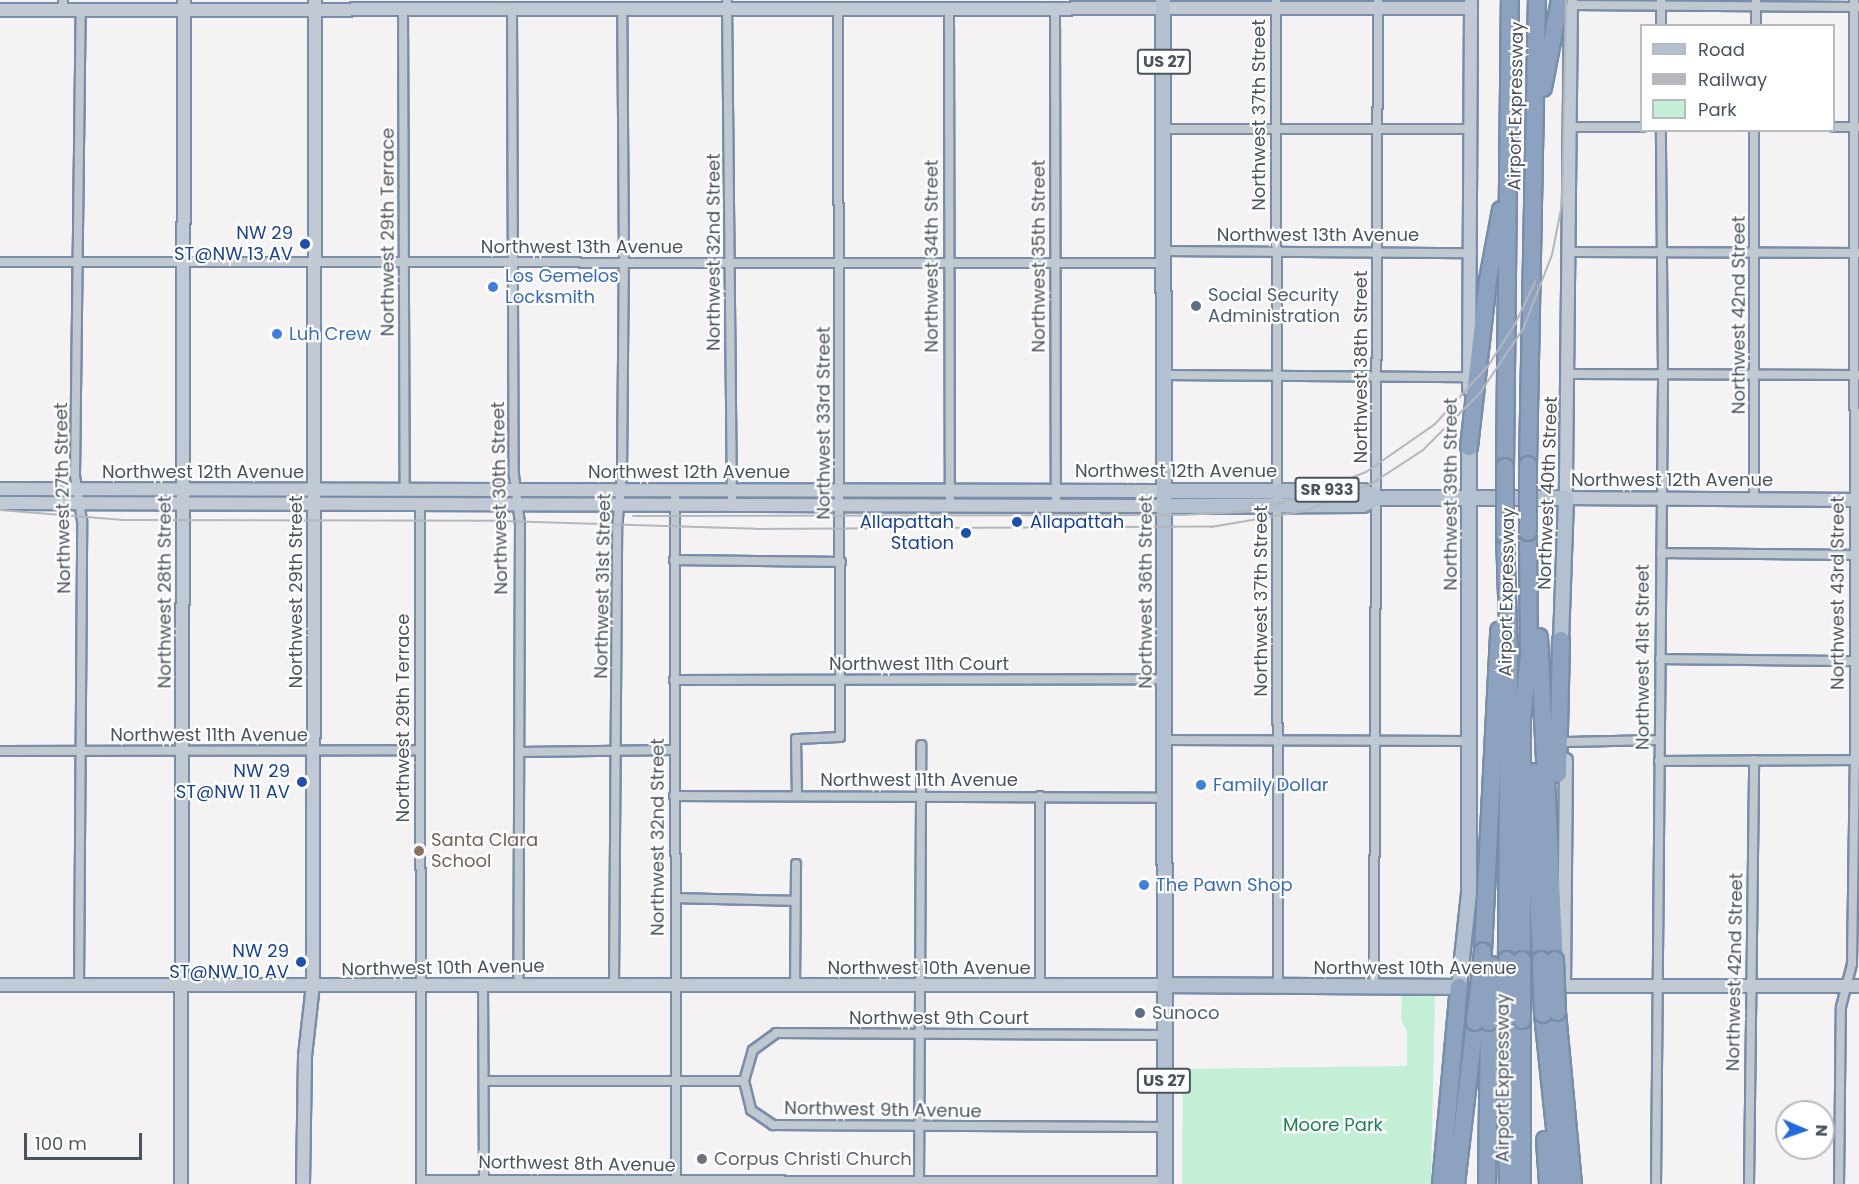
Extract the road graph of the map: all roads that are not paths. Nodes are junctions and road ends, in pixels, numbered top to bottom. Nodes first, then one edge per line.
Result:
1 (1510, 0) edge
2 (1537, 0) edge
3 (1567, 2) edge
4 (1276, 3) edge
5 (1378, 3) edge
6 (1661, 3) edge
7 (1756, 3) edge
8 (728, 4) edge
9 (814, 4) edge
10 (921, 4) edge
11 (1040, 4) edge
12 (1164, 4) edge
13 (1471, 4) edge
14 (63, 5) edge
15 (184, 5) edge
16 (315, 5) edge
17 (490, 5) edge
18 (617, 5) edge
19 (1856, 5) edge
20 (838, 8) junction
21 (1054, 8) junction
22 (81, 9) junction
23 (512, 9) junction
24 (949, 9) junction
25 (0, 10) edge
26 (403, 10) junction
27 (1661, 24) edge
28 (1756, 24) edge
29 (1640, 127) edge
30 (1835, 127) edge
31 (1856, 127) edge
32 (1378, 128) junction
33 (1570, 128) junction
34 (1164, 129) junction
35 (1275, 129) junction
36 (1472, 129) junction
37 (1660, 132) edge
38 (1754, 132) edge
39 (1535, 152) junction
40 (1507, 189) junction
41 (1274, 252) junction
42 (1378, 252) junction
43 (1569, 252) junction
44 (1661, 252) junction
45 (1472, 253) junction
46 (1755, 253) junction
47 (1856, 253) edge
48 (1164, 257) junction
49 (0, 262) edge
50 (185, 263) junction
51 (405, 263) junction
52 (514, 263) junction
53 (624, 263) junction
54 (840, 263) junction
55 (1056, 263) junction
56 (315, 264) junction
57 (731, 264) junction
58 (948, 264) junction
59 (79, 265) junction
60 (1570, 374) junction
61 (1164, 375) junction
62 (1379, 375) junction
63 (1663, 375) junction
64 (1856, 375) edge
65 (1275, 376) junction
66 (1756, 376) junction
67 (1469, 377) junction
68 (1469, 447) junction
69 (0, 489) edge
70 (950, 489) junction
71 (1056, 489) junction
72 (77, 490) junction
73 (472, 490) junction
74 (516, 490) junction
75 (621, 490) junction
76 (675, 490) junction
77 (732, 490) junction
78 (842, 490) junction
79 (182, 491) junction
80 (315, 491) junction
81 (405, 491) junction
82 (1164, 491) junction
83 (1277, 497) junction
84 (1377, 498) junction
85 (1469, 498) junction
86 (1566, 498) junction
87 (1661, 498) junction
88 (1754, 499) junction
89 (1856, 500) edge
90 (0, 503) edge
91 (79, 504) junction
92 (518, 504) junction
93 (675, 504) junction
94 (732, 504) junction
95 (950, 504) junction
96 (1056, 504) junction
97 (182, 505) junction
98 (315, 505) junction
99 (359, 505) junction
100 (420, 505) junction
101 (620, 505) junction
102 (842, 506) junction
103 (1164, 506) junction
104 (1661, 553) junction
105 (1857, 555) edge
106 (674, 560) junction
107 (841, 562) junction
108 (1504, 570) junction
109 (1527, 579) junction
110 (1562, 640) junction
111 (1529, 656) junction
112 (1660, 658) junction
113 (1857, 661) edge
114 (1164, 679) junction
115 (674, 680) junction
116 (842, 681) junction
117 (1165, 740) junction
118 (1659, 740) junction
119 (1278, 741) junction
120 (1468, 741) junction
121 (1374, 742) junction
122 (1566, 742) junction
123 (921, 745) dead end
124 (419, 750) junction
125 (616, 750) junction
126 (674, 750) junction
127 (0, 751) edge
128 (184, 751) junction
129 (314, 751) junction
130 (81, 752) junction
131 (519, 752) junction
132 (1754, 760) junction
133 (1857, 760) edge
134 (1659, 761) junction
135 (674, 796) junction
136 (797, 796) junction
137 (1040, 796) junction
138 (920, 797) junction
139 (1165, 798) junction
140 (796, 864) dead end
141 (676, 898) junction
142 (795, 901) junction
143 (1554, 925) junction
144 (1501, 956) junction
145 (1548, 960) junction
146 (674, 984) junction
147 (0, 985) edge
148 (182, 985) junction
149 (313, 985) junction
150 (421, 985) junction
151 (483, 985) junction
152 (518, 985) junction
153 (614, 985) junction
154 (795, 985) junction
155 (920, 985) junction
156 (79, 986) junction
157 (1040, 986) junction
158 (1164, 986) junction
159 (1278, 986) junction
160 (1374, 986) junction
161 (1564, 986) junction
162 (1658, 986) junction
163 (1751, 986) junction
164 (1459, 987) junction
165 (1853, 987) edge
166 (1550, 1013) junction
167 (1514, 1019) junction
168 (1482, 1022) junction
169 (919, 1035) junction
170 (1163, 1035) junction
171 (1469, 1071) junction
172 (484, 1081) junction
173 (744, 1081) junction
174 (676, 1083) junction
175 (1164, 1127) junction
176 (919, 1128) junction
177 (421, 1182) edge
178 (484, 1182) edge
179 (919, 1182) edge
180 (1044, 1182) edge
181 (1165, 1182) edge
182 (611, 1183) edge
183 (676, 1183) edge
184 (181, 1184) edge
185 (303, 1184) edge
186 (1441, 1184) edge
187 (1456, 1184) edge
188 (1467, 1184) edge
189 (1487, 1184) edge
190 (1508, 1184) edge
191 (1522, 1184) edge
192 (1548, 1184) edge
193 (1561, 1184) edge
194 (1573, 1184) edge
195 (1656, 1184) edge
196 (1749, 1184) edge
197 (1839, 1184) edge

1 - 40 highway, Airport Expressway
2 - 39 highway, Airport Expressway
3 - 6 street
3 - 33 street, Northwest 40th Street
3 - 39 highway
4 - 5 street
4 - 12 street
4 - 35 street, Northwest 37th Street
5 - 13 street
5 - 32 street, Northwest 38th Street
6 - 7 street
6 - 27 street
7 - 19 street
7 - 28 street
8 - 9 street
8 - 18 street
8 - 57 street, Northwest 32nd Street
9 - 20 street
10 - 20 street
10 - 24 street
11 - 21 street
11 - 24 street
12 - 21 street
12 - 34 main road, Northwest 36th Street / US 27
13 - 36 street, Northwest 39th Street
14 - 22 street
14 - 25 street
15 - 16 street
15 - 22 street
15 - 50 street, Northwest 28th Street
16 - 26 street
16 - 56 street, Northwest 29th Street
17 - 23 street
17 - 26 street
18 - 23 street
18 - 53 street, Northwest 31st Street
19 - 31 street, Northwest 43rd Street
20 - 54 street, Northwest 33rd Street
21 - 55 street, Northwest 35th Street
22 - 59 street, Northwest 27th Street
23 - 52 street, Northwest 30th Street
24 - 58 street, Northwest 34th Street
26 - 51 street, Northwest 29th Terrace
29 - 33 street
30 - 31 street
31 - 47 street, Northwest 43rd Street
32 - 35 street
32 - 36 street
32 - 42 street, Northwest 38th Street
33 - 43 street, Northwest 40th Street
34 - 35 street
34 - 48 main road, Northwest 36th Street / US 27
35 - 41 street, Northwest 37th Street
36 - 45 street, Northwest 39th Street
37 - 44 street, Northwest 41st Street
38 - 46 street, Northwest 42nd Street
39 - 109 highway, Airport Expressway, bridge
40 - 68 highway
40 - 108 highway, Airport Expressway, bridge
41 - 42 street, Northwest 13th Avenue
41 - 48 street, Northwest 13th Avenue
41 - 65 street, Northwest 37th Street
42 - 45 street, Northwest 13th Avenue
42 - 62 street, Northwest 38th Street
43 - 44 street
43 - 60 street, Northwest 40th Street
44 - 46 street
44 - 63 street, Northwest 41st Street
45 - 67 street, Northwest 39th Street
46 - 47 street
46 - 66 street, Northwest 42nd Street
47 - 64 street, Northwest 43rd Street
48 - 55 street, Northwest 13th Avenue
48 - 61 main road, Northwest 36th Street / US 27
49 - 59 street, Northwest 13th Avenue
50 - 56 street, Northwest 13th Avenue
50 - 59 street, Northwest 13th Avenue
50 - 79 street, Northwest 28th Street
51 - 52 street, Northwest 13th Avenue
51 - 56 street, Northwest 13th Avenue
51 - 81 street, Northwest 29th Terrace
52 - 53 street, Northwest 13th Avenue
52 - 74 street, Northwest 30th Street
53 - 57 street, Northwest 13th Avenue
53 - 75 street, Northwest 31st Street
54 - 57 street, Northwest 13th Avenue
54 - 58 street, Northwest 13th Avenue
54 - 78 street, Northwest 33rd Street
55 - 58 street, Northwest 13th Avenue
55 - 71 street, Northwest 35th Street
56 - 80 street, Northwest 29th Street
57 - 77 street, Northwest 32nd Street
58 - 70 street, Northwest 34th Street
59 - 72 street, Northwest 27th Street
60 - 63 street
60 - 86 street, Northwest 40th Street
61 - 65 street
61 - 82 main road, Northwest 36th Street / US 27
62 - 65 street
62 - 67 street
62 - 84 street, Northwest 38th Street
63 - 66 street
63 - 87 street, Northwest 41st Street
64 - 66 street
64 - 89 street, Northwest 43rd Street
65 - 83 street, Northwest 37th Street
66 - 88 street, Northwest 42nd Street
67 - 68 street, Northwest 39th Street
68 - 85 main road, Northwest 39th Street
69 - 72 street, Northwest 12th Avenue / SR 933
70 - 71 street, Northwest 12th Avenue / SR 933
70 - 78 street, Northwest 12th Avenue / SR 933
70 - 95 street, Northwest 34th Street
71 - 82 street, Northwest 12th Avenue / SR 933
71 - 96 street, Northwest 35th Street
72 - 79 street, Northwest 12th Avenue / SR 933
72 - 91 street, Northwest 27th Street
73 - 74 street, Northwest 12th Avenue / SR 933
73 - 81 street, Northwest 12th Avenue / SR 933
73 - 100 street
74 - 75 street, Northwest 12th Avenue / SR 933
74 - 92 street, Northwest 30th Street
75 - 76 street, Northwest 12th Avenue / SR 933
75 - 101 street, Northwest 31st Street
76 - 77 street, Northwest 12th Avenue / SR 933
76 - 93 street, Northwest 32nd Street
77 - 78 street, Northwest 12th Avenue / SR 933
77 - 94 street, Northwest 32nd Street
78 - 102 street, Northwest 33rd Street
79 - 80 street, Northwest 12th Avenue / SR 933
79 - 97 street, Northwest 28th Street
80 - 81 street, Northwest 12th Avenue / SR 933
80 - 98 street, Northwest 29th Street
81 - 99 street
82 - 83 main road, Northwest 12th Avenue / SR 933
82 - 103 main road, Northwest 36th Street / US 27
83 - 84 main road, Northwest 12th Avenue / SR 933
83 - 103 main road, Northwest 12th Avenue / SR 933
83 - 119 street, Northwest 37th Street
84 - 85 main road, Northwest 12th Avenue / SR 933
84 - 121 street, Northwest 38th Street
85 - 86 main road, Northwest 12th Avenue / SR 933
85 - 120 main road, Northwest 39th Street
86 - 87 street, Northwest 12th Avenue
86 - 110 main road, Northwest 40th Street
87 - 88 street, Northwest 12th Avenue
87 - 104 street, Northwest 41st Street
88 - 89 street, Northwest 12th Avenue
89 - 105 street, Northwest 43rd Street
90 - 91 street, Northwest 12th Avenue / SR 933
91 - 97 street, Northwest 12th Avenue / SR 933
91 - 130 street, Northwest 27th Street
92 - 100 street, Northwest 12th Avenue / SR 933
92 - 101 street, Northwest 12th Avenue / SR 933
92 - 131 street, Northwest 30th Street
93 - 94 street, Northwest 12th Avenue / SR 933
93 - 101 street, Northwest 12th Avenue / SR 933
93 - 106 street, Northwest 32nd Street
94 - 102 street, Northwest 12th Avenue / SR 933
95 - 96 street, Northwest 12th Avenue / SR 933
95 - 102 street, Northwest 12th Avenue / SR 933
96 - 103 street, Northwest 12th Avenue / SR 933
97 - 98 street, Northwest 12th Avenue / SR 933
97 - 128 street, Northwest 28th Street
98 - 99 street, Northwest 12th Avenue / SR 933
98 - 129 street, Northwest 29th Street
99 - 100 street, Northwest 12th Avenue / SR 933
100 - 124 street, Northwest 29th Terrace
101 - 125 street, Northwest 31st Street
102 - 107 street, Northwest 33rd Street
103 - 114 main road, Northwest 36th Street / US 27
104 - 105 street
104 - 112 street, Northwest 41st Street
105 - 113 street, Northwest 43rd Street
106 - 107 street
106 - 115 street, Northwest 32nd Street
107 - 116 street, Northwest 33rd Street
108 - 144 highway, Airport Expressway
108 - 144 highway
109 - 111 highway, Airport Expressway
109 - 143 highway
110 - 122 street, Northwest 40th Street
110 - 143 highway
111 - 144 highway, Airport Expressway
111 - 145 highway
112 - 113 street
112 - 118 street, Northwest 41st Street
113 - 133 street, Northwest 43rd Street
114 - 116 street, Northwest 11th Court
114 - 117 main road, Northwest 36th Street / US 27
115 - 116 street, Northwest 11th Court
115 - 126 street, Northwest 32nd Street
116 - 136 street, Northwest 33rd Street
117 - 119 street
117 - 139 main road, Northwest 36th Street / US 27
118 - 122 street
118 - 134 street, Northwest 41st Street
119 - 121 street
119 - 159 street, Northwest 37th Street
120 - 121 street
120 - 164 main road, Northwest 39th Street
121 - 160 street, Northwest 38th Street
122 - 161 street, Northwest 40th Street
123 - 138 street
124 - 129 street, Northwest 11th Avenue
124 - 150 street, Northwest 29th Terrace
125 - 126 street
125 - 131 street
125 - 153 street, Northwest 31st Street
126 - 135 street, Northwest 32nd Street
127 - 130 street, Northwest 11th Avenue
128 - 129 street, Northwest 11th Avenue
128 - 130 street, Northwest 11th Avenue
128 - 148 street, Northwest 28th Street
129 - 149 street, Northwest 29th Street
130 - 156 street, Northwest 27th Street
131 - 152 street, Northwest 30th Street
132 - 133 street
132 - 134 street
132 - 163 street, Northwest 42nd Street
133 - 165 street, Northwest 43rd Street
134 - 162 street, Northwest 41st Street
135 - 136 street, Northwest 11th Avenue
135 - 141 street, Northwest 32nd Street
136 - 138 street, Northwest 11th Avenue
137 - 138 street, Northwest 11th Avenue
137 - 139 street, Northwest 11th Avenue
137 - 157 street
138 - 155 street
139 - 158 main road, Northwest 36th Street / US 27
140 - 142 street
141 - 142 street
141 - 146 street, Northwest 32nd Street
142 - 154 street
143 - 145 highway
144 - 167 highway, Airport Expressway, bridge
144 - 168 highway, bridge
145 - 166 highway, bridge
146 - 153 street, Northwest 10th Avenue
146 - 154 street, Northwest 10th Avenue
146 - 174 street, Northwest 32nd Street
147 - 156 street, Northwest 10th Avenue
148 - 149 street, Northwest 10th Avenue
148 - 156 street, Northwest 10th Avenue
148 - 184 street, Northwest 28th Street
149 - 150 street, Northwest 10th Avenue
149 - 185 street, Northwest 29th Street
150 - 151 street, Northwest 10th Avenue
150 - 177 street, Northwest 29th Terrace
151 - 152 street, Northwest 10th Avenue
151 - 172 street
152 - 153 street, Northwest 10th Avenue
154 - 155 street, Northwest 10th Avenue
155 - 157 street, Northwest 10th Avenue
155 - 169 street
157 - 158 street, Northwest 10th Avenue
158 - 159 main road, Northwest 10th Avenue
158 - 170 main road, Northwest 36th Street / US 27
159 - 160 main road, Northwest 10th Avenue
160 - 164 main road, Northwest 10th Avenue
161 - 162 street, Northwest 10th Avenue
161 - 164 street, Northwest 10th Avenue
162 - 163 street, Northwest 10th Avenue
162 - 195 street, Northwest 41st Street
163 - 165 street, Northwest 10th Avenue
163 - 196 street, Northwest 42nd Street
164 - 186 highway
165 - 197 street, Northwest 43rd Street
166 - 192 highway
166 - 193 highway
166 - 194 highway
167 - 190 highway, Airport Expressway
167 - 191 highway, Airport Expressway
168 - 171 highway
168 - 189 highway
169 - 170 street, Northwest 9th Court
169 - 173 street, Northwest 9th Court
169 - 176 street
170 - 175 main road, Northwest 36th Street / US 27
171 - 187 highway
171 - 188 highway
172 - 174 street
172 - 178 street
173 - 174 street
173 - 176 street, Northwest 9th Avenue
174 - 183 street, Northwest 32nd Street
175 - 176 street, Northwest 9th Avenue
175 - 181 main road, Northwest 36th Street / US 27
176 - 179 street
177 - 178 street, Northwest 8th Avenue
178 - 182 street, Northwest 8th Avenue
179 - 180 street, Northwest 8th Avenue
179 - 183 street, Northwest 8th Avenue
180 - 181 street, Northwest 8th Avenue
182 - 183 street, Northwest 8th Avenue

